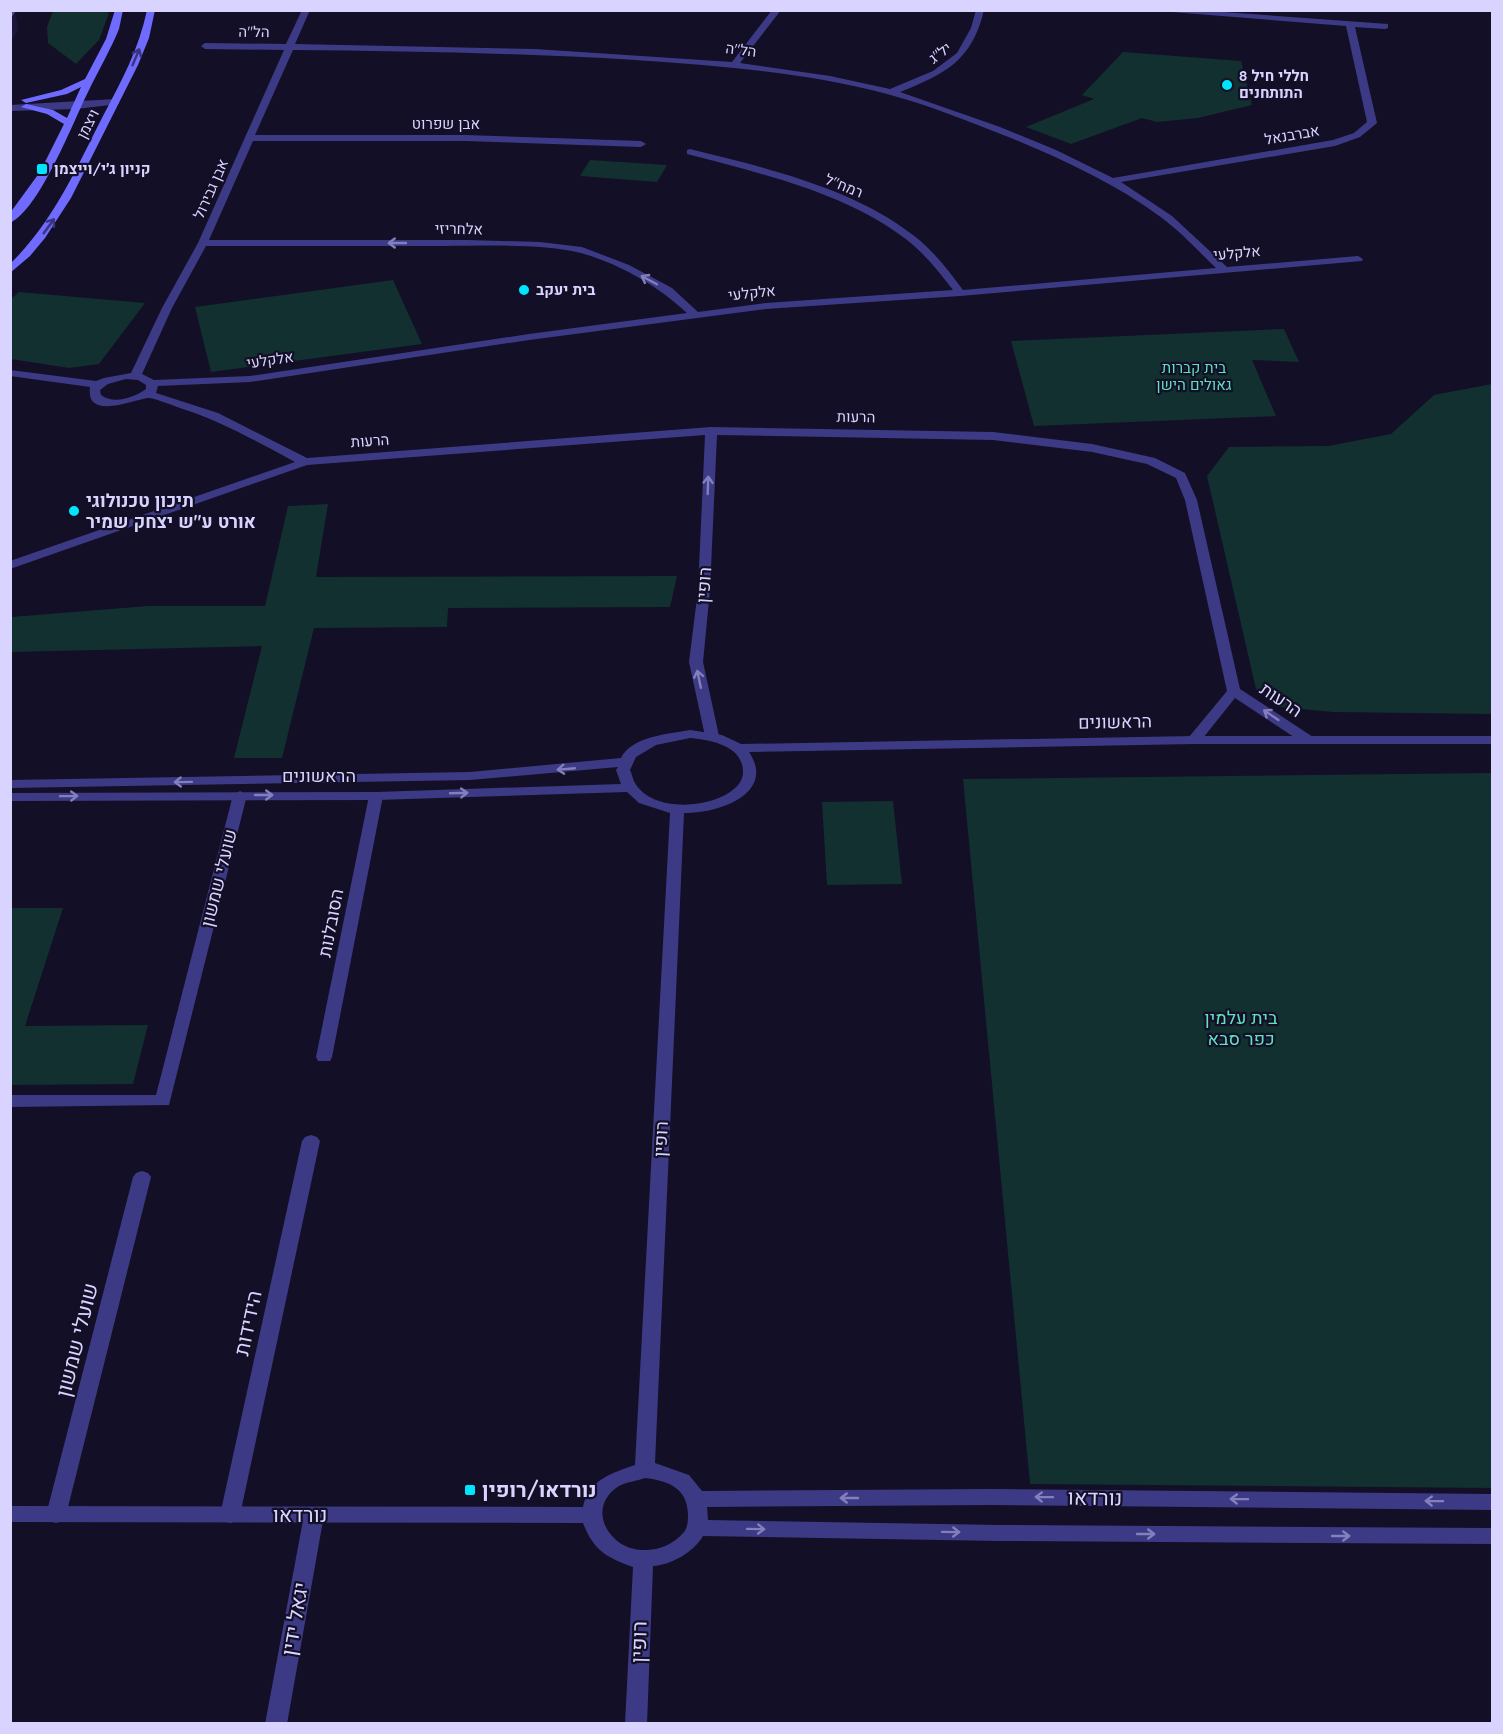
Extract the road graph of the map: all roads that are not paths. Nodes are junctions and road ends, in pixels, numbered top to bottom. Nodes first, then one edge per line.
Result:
1 (119, 10) edge
2 (151, 10) edge
3 (306, 10) edge
4 (777, 10) edge
5 (980, 10) edge
6 (1151, 10) edge
7 (1350, 24) junction
8 (1385, 26) dead end
9 (205, 46) dead end
10 (291, 47) junction
11 (735, 64) junction
12 (88, 81) junction
13 (891, 92) junction
14 (10, 101) edge
15 (78, 102) junction
16 (116, 102) junction
17 (26, 104) junction
18 (10, 108) edge
19 (68, 123) junction
20 (250, 138) junction
21 (641, 144) dead end
22 (690, 152) dead end
23 (1112, 181) junction
24 (10, 220) edge
25 (203, 243) junction
26 (1358, 259) dead end
27 (1223, 269) junction
28 (10, 270) edge
29 (960, 293) junction
30 (694, 315) junction
31 (10, 369) edge
32 (10, 373) edge
33 (25, 374) junction
34 (135, 376) junction
35 (98, 384) junction
36 (150, 389) junction
37 (711, 431) junction
38 (304, 462) junction
39 (10, 565) edge
40 (1234, 691) junction
41 (711, 736) junction
42 (1194, 740) junction
43 (1308, 740) junction
44 (1492, 740) edge
45 (738, 748) junction
46 (625, 762) junction
47 (10, 784) edge
48 (628, 788) junction
49 (240, 795) junction
50 (376, 796) junction
51 (10, 797) edge
52 (677, 809) junction
53 (324, 1057) dead end
54 (10, 1101) edge
55 (311, 1141) dead end
56 (142, 1177) dead end
57 (645, 1470) junction
58 (698, 1499) junction
59 (1492, 1502) edge
60 (10, 1515) edge
61 (56, 1515) junction
62 (230, 1515) junction
63 (314, 1515) junction
64 (590, 1515) junction
65 (698, 1528) junction
66 (1492, 1536) edge
67 (643, 1560) junction
68 (276, 1724) edge
69 (636, 1724) edge

1 - 12 main road, ויצמן
16 -> 2 main road, ויצמן
3 - 10 street, אבן גבירול
4 - 11 street
5 - 13 street, יל"ג
6 - 7 street
7 - 8 street
7 - 23 street, אברבנאל
9 - 10 street, הל"ה
10 - 11 street, הל"ה
10 - 20 street, אבן גבירול
11 - 13 street, הל"ה
12 - 15 main road, ויצמן
12 - 17 main road
13 - 23 street, הל"ה
14 - 17 street
15 - 16 street
15 - 17 street
15 - 19 main road, ויצמן
28 -> 16 main road, ויצמן
17 - 18 street
17 - 19 main road
19 - 24 main road, ויצמן
20 - 21 street, אבן שפרוט
20 - 25 street, אבן גבירול
22 - 29 street, רמח"ל
23 - 27 street, הל"ה
30 -> 25 street, אלחריזי
25 - 34 street, אבן גבירול
26 - 27 street, אלקלעי
27 - 29 street, אלקלעי
29 - 30 street, אלקלעי
30 - 36 street, אלקלעי
31 - 33 street
32 - 33 street
33 - 35 street
34 - 35 street
34 - 36 street
35 - 36 street
36 - 38 street
37 - 38 street, הרעות
37 - 40 street, הרעות
41 -> 37 street, רופין
38 - 39 street, הרעות
40 - 42 street, הרעות
43 -> 40 street, הרעות
41 - 45 street
41 - 46 street
42 - 43 street, הראשונים
42 - 45 street, הראשונים
43 - 44 street, הראשונים
45 - 52 street
46 -> 47 street, הראשונים
46 - 48 street
50 -> 48 street, הראשונים
48 - 52 street
49 -> 50 street, הראשונים
51 -> 49 street, הראשונים
49 - 54 street, שועלי שמשון
50 - 53 street, הסובלנות
52 - 57 street, רופין
55 - 62 street, הידידות
56 - 61 street, שועלי שמשון
57 - 58 street
57 - 64 street
59 -> 58 street, נורדאו
58 - 65 street
60 - 61 street, נורדאו
61 - 62 street, נורדאו
62 - 63 street, נורדאו
63 - 64 street, נורדאו
63 - 68 street, יגאל ידין
64 - 67 street
65 -> 66 street, נורדאו
65 - 67 street
67 - 69 street, רופין

